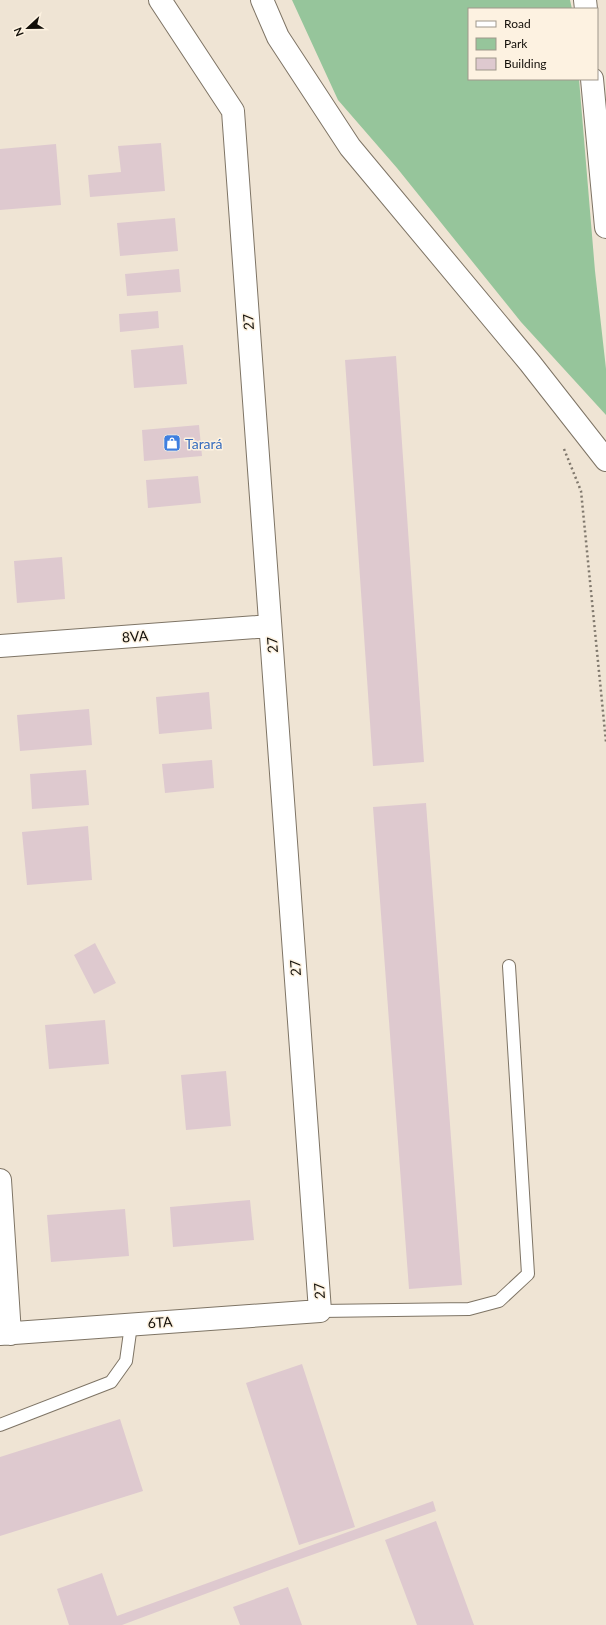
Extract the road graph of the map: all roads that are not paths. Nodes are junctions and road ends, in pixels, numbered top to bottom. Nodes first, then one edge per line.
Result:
1 (160, 0) edge
2 (262, 0) edge
3 (276, 0) edge
4 (278, 37) junction
5 (592, 80) edge
6 (606, 227) edge
7 (606, 460) edge
8 (270, 626) junction
9 (0, 646) edge
10 (509, 966) dead end
11 (0, 1180) edge
12 (320, 1311) junction
13 (131, 1325) junction
14 (5, 1334) edge
15 (0, 1425) edge

1 - 8 main road, 27
2 - 4 main road
3 - 4 main road
4 - 7 main road
5 - 6 main road
8 - 9 main road, 8VA
8 - 12 main road, 27
10 - 12 lane
11 - 14 main road
12 - 13 main road, 6TA
13 - 14 main road, 6TA
13 - 15 lane

